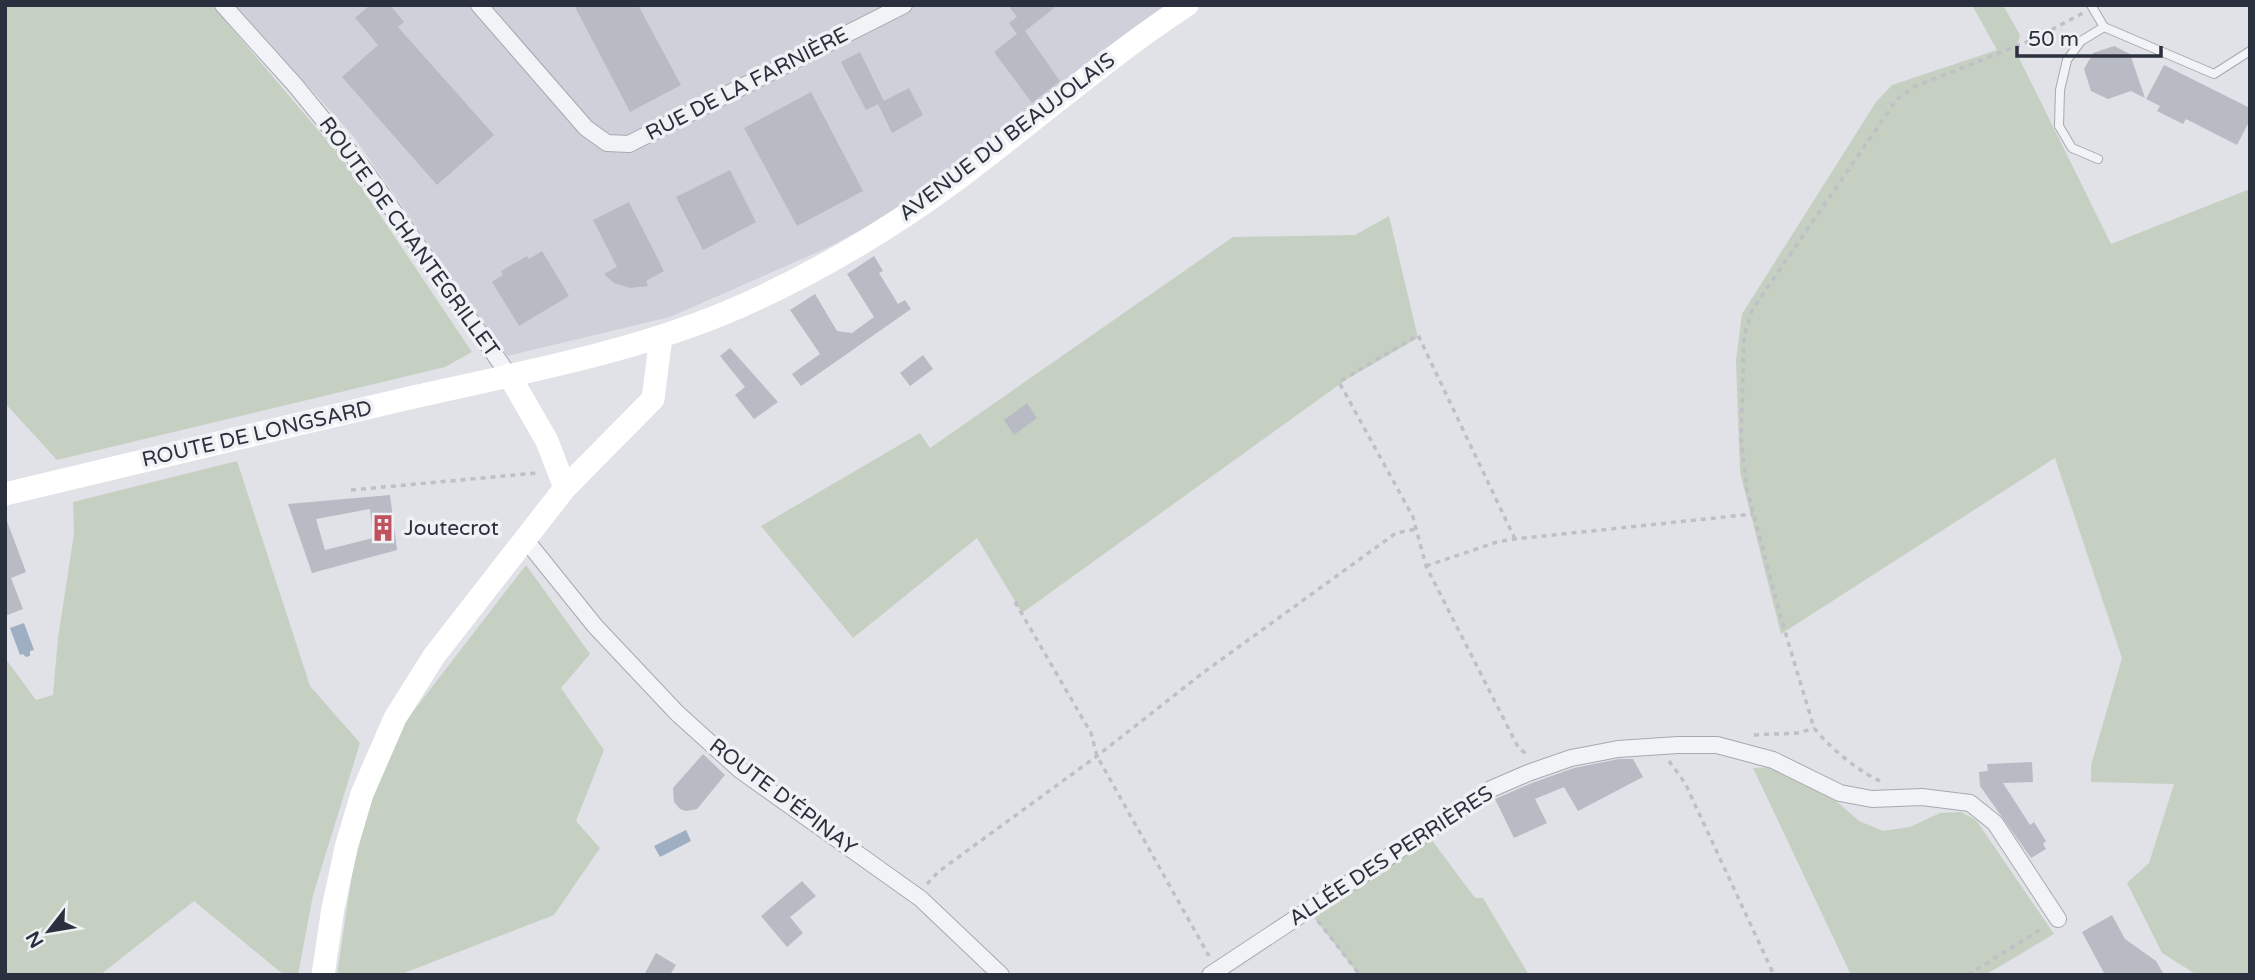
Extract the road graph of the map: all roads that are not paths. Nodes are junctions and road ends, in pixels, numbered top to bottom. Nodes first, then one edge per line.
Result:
1 (223, 5) edge
2 (479, 5) edge
3 (904, 5) edge
4 (1187, 5) edge
5 (2092, 7) edge
6 (2104, 27) junction
7 (2250, 51) edge
8 (2098, 159) dead end
9 (662, 337) junction
10 (509, 375) junction
11 (561, 480) junction
12 (5, 494) edge
13 (525, 539) junction
14 (2057, 919) road end
15 (1213, 973) edge
16 (323, 975) edge
17 (1001, 975) edge

1 - 10 street, ROUTE DE CHANTEGRILLET
2 - 3 street, RUE DE LA FARNIÈRE
4 - 9 main road, AVENUE DU BEAUJOLAIS
5 - 6 lane
6 - 7 lane
6 - 8 lane
9 - 10 main road, AVENUE DU BEAUJOLAIS
9 - 11 main road
10 - 11 main road
10 - 12 main road, ROUTE DE LONGSARD
11 - 13 main road
13 - 16 main road
13 - 17 street, ROUTE D'ÉPINAY
14 - 15 street, ALLÉE DES PERRIÈRES

